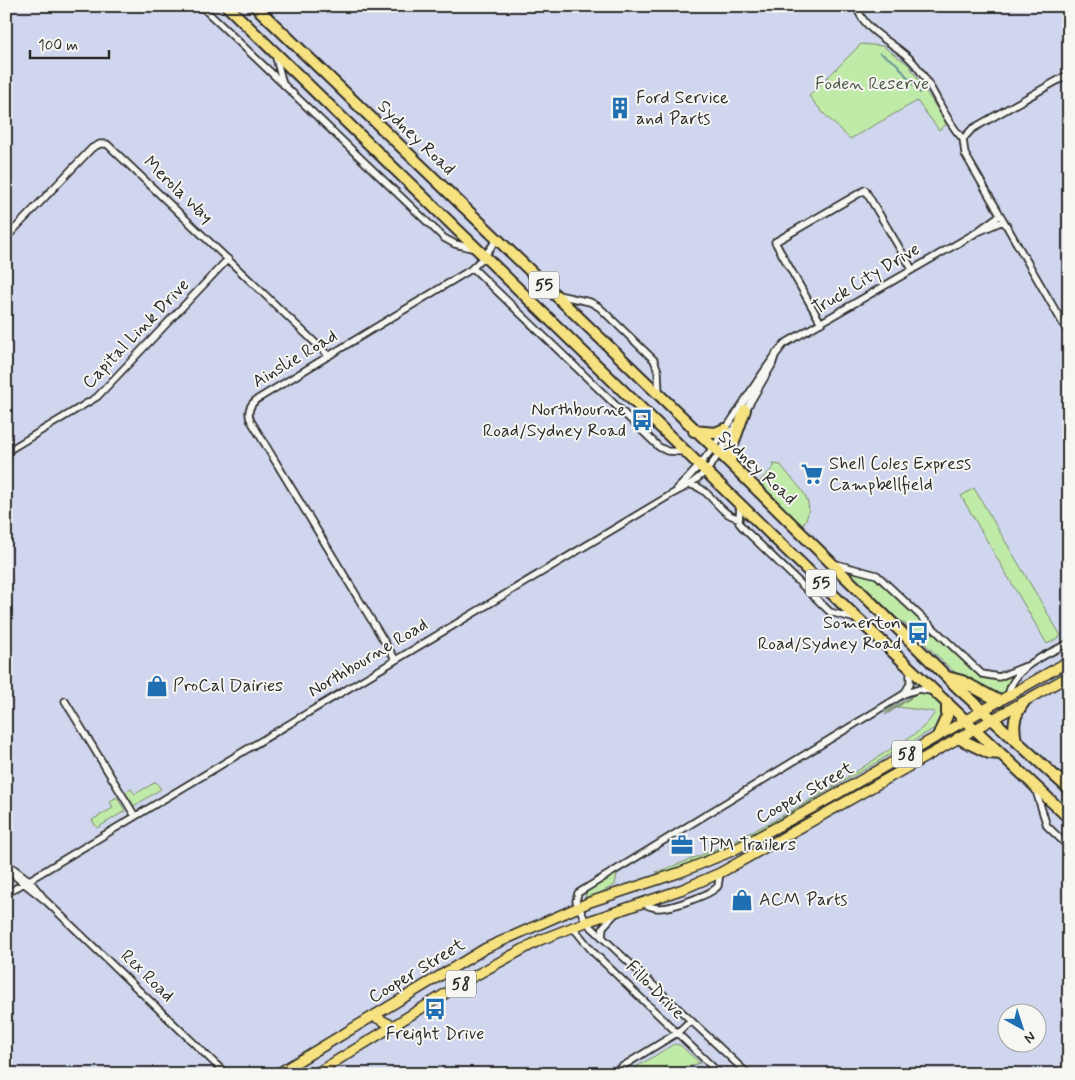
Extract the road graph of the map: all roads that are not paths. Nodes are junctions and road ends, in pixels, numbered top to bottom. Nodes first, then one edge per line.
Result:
1 (202, 6) edge
2 (227, 6) edge
3 (255, 6) edge
4 (856, 6) edge
5 (273, 50) junction
6 (1069, 74) edge
7 (283, 84) junction
8 (963, 139) junction
9 (1002, 218) junction
10 (6, 238) edge
11 (496, 239) junction
12 (476, 249) junction
13 (484, 257) junction
14 (228, 259) junction
15 (473, 268) junction
16 (912, 269) junction
17 (553, 294) junction
18 (821, 323) junction
19 (1069, 334) edge
20 (776, 353) junction
21 (329, 356) junction
22 (659, 396) junction
23 (746, 410) junction
24 (725, 430) junction
25 (694, 431) junction
26 (715, 451) junction
27 (6, 452) edge
28 (687, 453) junction
29 (730, 463) junction
30 (704, 469) junction
31 (690, 485) junction
32 (672, 494) junction
33 (740, 503) junction
34 (739, 518) junction
35 (834, 564) junction
36 (858, 619) junction
37 (1069, 643) edge
38 (395, 659) junction
39 (1069, 661) edge
40 (1026, 666) junction
41 (910, 669) junction
42 (946, 676) junction
43 (1069, 676) edge
44 (936, 692) junction
45 (904, 694) junction
46 (1008, 695) junction
47 (65, 701) dead end
48 (999, 701) junction
49 (946, 702) junction
50 (1024, 702) junction
51 (982, 711) junction
52 (966, 720) junction
53 (994, 720) junction
54 (975, 728) junction
55 (938, 736) junction
56 (958, 738) junction
57 (1017, 741) junction
58 (1001, 754) junction
59 (1055, 776) junction
60 (862, 780) junction
61 (1069, 781) edge
62 (1034, 784) junction
63 (1069, 789) edge
64 (868, 790) junction
65 (134, 816) junction
66 (1069, 818) edge
67 (1069, 847) edge
68 (732, 851) junction
69 (744, 861) junction
70 (6, 863) edge
71 (701, 864) junction
72 (720, 873) junction
73 (26, 882) junction
74 (6, 894) edge
75 (605, 896) junction
76 (642, 903) junction
77 (578, 907) junction
78 (617, 911) junction
79 (586, 922) junction
80 (570, 928) junction
81 (524, 930) junction
82 (602, 937) junction
83 (540, 940) junction
84 (373, 1016) junction
85 (691, 1020) junction
86 (394, 1026) junction
87 (677, 1033) junction
88 (226, 1074) edge
89 (277, 1074) edge
90 (315, 1074) edge
91 (610, 1074) edge
92 (720, 1074) edge
93 (748, 1074) edge

1 - 7 street, Sydney Road
2 - 5 highway, Sydney Road / 55
3 - 11 highway, Sydney Road / 55
4 - 8 street
5 - 7 street, Sydney Road
5 - 12 highway, Sydney Road / 55
6 - 8 street
7 - 12 street, Sydney Road
8 - 9 street
9 - 16 street, Truck City Drive
9 - 19 street
10 - 14 street, Merola Way
11 - 13 street, Ainslie Road
11 - 17 highway, Sydney Road / 55
12 - 13 highway, Sydney Road / 55
13 - 15 street, Ainslie Road
13 - 28 highway, Sydney Road / 55
14 - 21 street, Merola Way
14 - 27 street, Capital Link Drive
15 - 21 street, Ainslie Road
15 - 28 street
16 - 18 street, Truck City Drive
16 - 18 street
17 - 22 highway, Sydney Road / 55
17 - 22 street
18 - 20 street, Truck City Drive
20 - 23 street, Truck City Drive
20 - 24 street, Truck City Drive
21 - 38 street, Ainslie Road
22 - 25 highway, Sydney Road / 55
23 - 26 street, Truck City Drive
23 - 29 highway
24 - 25 highway
24 - 26 street, Truck City Drive
25 - 26 highway, Sydney Road / 55
26 - 29 highway, Sydney Road / 55
26 - 30 street, Truck City Drive
28 - 30 highway, Sydney Road / 55
29 - 35 highway, Sydney Road / 55
30 - 31 street, Northbourne Road
30 - 32 street, Northbourne Road
30 - 33 highway, Sydney Road / 55
31 - 32 street, Northbourne Road
31 - 34 street, Sydney Road
32 - 38 street, Northbourne Road
33 - 34 street
33 - 36 highway, Sydney Road / 55
34 - 36 street, Sydney Road
35 - 40 street, Sydney Road
35 - 42 highway, Sydney Road / 55
36 - 41 highway, Sydney Road / 55
37 - 40 street, Sydney Road
38 - 65 street, Northbourne Road
39 - 46 main road, 58
40 - 46 street
41 - 44 highway, Sydney Road / 55
41 - 45 street
42 - 48 highway
42 - 51 highway, Sydney Road / 55
43 - 50 main road, 58
44 - 45 street, Cooper Street
44 - 49 highway, Sydney Road / 55
45 - 77 street, Cooper Street
46 - 48 main road, 58
47 - 65 street
48 - 51 main road, 58
49 - 52 highway, Sydney Road / 55
49 - 55 highway
50 - 53 main road, 58
50 - 57 highway
51 - 52 main road, Cooper Street / 58
51 - 53 highway, 55
52 - 54 highway, 55
52 - 55 main road, Cooper Street / 58
53 - 54 main road, Cooper Street / 58
53 - 57 highway, 55
54 - 56 main road, Cooper Street / 58
54 - 58 highway, 55
55 - 60 main road, Cooper Street / 58
56 - 58 highway
56 - 64 main road, Cooper Street / 58
57 - 59 highway, 55
58 - 62 highway, 55
59 - 61 street
59 - 63 highway, 55
60 - 64 main road
60 - 68 main road, Cooper Street / 58
62 - 66 highway, 55
62 - 67 street
64 - 69 main road, Cooper Street / 58
65 - 73 street, Northbourne Road
68 - 69 main road
68 - 71 main road, Cooper Street / 58
69 - 72 main road, Cooper Street / 58
70 - 73 street
71 - 72 main road
71 - 75 main road, Cooper Street / 58
72 - 76 main road, Cooper Street / 58
72 - 76 street, Cooper Street
73 - 74 street, Northbourne Road
73 - 88 street, Rex Road
75 - 77 main road, Cooper Street / 58
75 - 78 main road
76 - 78 main road, Cooper Street / 58
77 - 79 street
77 - 81 main road, Cooper Street / 58
78 - 79 main road, Cooper Street / 58
78 - 82 street
79 - 80 main road, Cooper Street / 58
79 - 82 street, Fillo Drive
80 - 83 main road, Cooper Street / 58
80 - 87 street, Fillo Drive
81 - 83 main road
81 - 84 main road, Cooper Street / 58
82 - 85 street, Fillo Drive
83 - 86 main road, Cooper Street / 58
84 - 86 main road
84 - 89 main road, Cooper Street / 58
85 - 87 street
85 - 93 street, Fillo Drive
86 - 90 main road, Cooper Street / 58
87 - 91 street
87 - 92 street, Fillo Drive

